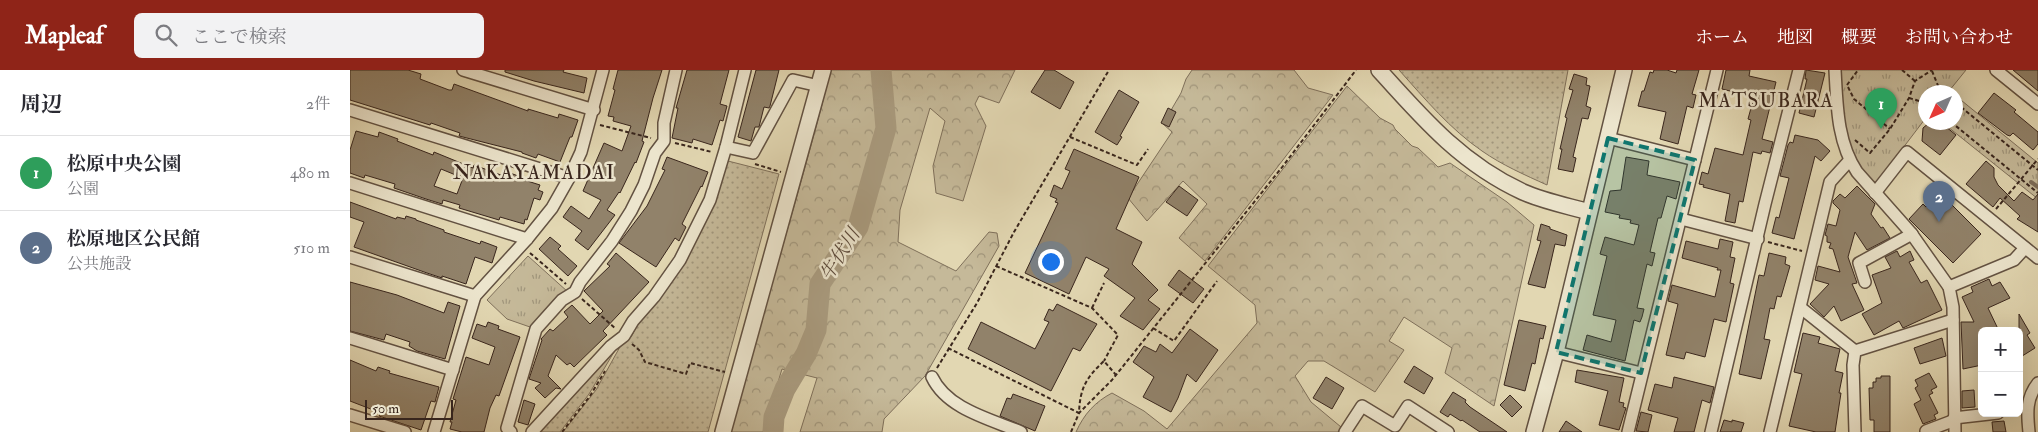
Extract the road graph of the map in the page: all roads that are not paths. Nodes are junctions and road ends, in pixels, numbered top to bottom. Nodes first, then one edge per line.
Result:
1 (463, 70) edge
2 (603, 70) edge
3 (676, 70) edge
4 (745, 70) edge
5 (823, 70) edge
6 (1380, 70) edge
7 (1624, 70) edge
8 (1717, 70) edge
9 (1799, 70) edge
10 (1835, 70) edge
11 (1996, 70) edge
12 (819, 86) junction
13 (2038, 104) edge
14 (350, 110) edge
15 (594, 110) junction
16 (1608, 138) junction
17 (726, 147) junction
18 (1695, 160) junction
19 (1849, 161) junction
20 (569, 178) junction
21 (350, 183) edge
22 (1875, 193) junction
23 (1589, 212) junction
24 (1681, 219) junction
25 (1912, 234) junction
26 (527, 239) junction
27 (1758, 239) junction
28 (2024, 248) junction
29 (350, 257) edge
30 (2038, 258) edge
31 (1865, 282) dead end
32 (1949, 287) junction
33 (475, 296) junction
34 (1801, 308) junction
35 (1953, 320) junction
36 (350, 338) edge
37 (1855, 351) junction
38 (1556, 352) junction
39 (453, 370) junction
40 (1641, 374) junction
41 (932, 376) road end
42 (2038, 383) edge
43 (2023, 410) edge
44 (350, 415) edge
45 (1978, 416) edge
46 (1954, 419) junction
47 (1926, 431) edge
48 (405, 432) edge
49 (434, 432) edge
50 (511, 432) edge
51 (532, 432) edge
52 (723, 432) edge
53 (1021, 432) edge
54 (1346, 432) edge
55 (1448, 432) edge
56 (1534, 432) edge
57 (1628, 432) edge
58 (1712, 432) edge
59 (1770, 432) edge
60 (1855, 432) edge
61 (1955, 432) edge
62 (2029, 432) edge

1 - 15 street
2 - 15 street
3 - 50 street
4 - 17 street
5 - 12 street
6 - 23 street
7 - 16 street
8 - 18 street
9 - 27 street
10 - 19 street
11 - 13 street
12 - 17 street
12 - 52 street
14 - 20 street
15 - 20 street
16 - 18 street
16 - 23 street
17 - 51 street
18 - 24 street
19 - 22 street
19 - 34 street
20 - 26 street
21 - 26 street
22 - 25 street
22 - 28 street
23 - 38 street
24 - 27 street
24 - 40 street
25 - 31 street
25 - 32 street
26 - 33 street
27 - 58 street
28 - 30 street
28 - 32 street
29 - 33 street
32 - 35 street
33 - 39 street
34 - 37 street
34 - 59 street
35 - 37 street
35 - 46 street
36 - 39 street
37 - 60 street
38 - 40 street
38 - 56 street
39 - 49 street
40 - 57 street
41 - 53 street
42 - 43 street
43 - 62 street
44 - 48 street
45 - 46 street
46 - 47 street
46 - 61 street
54 - 55 street

